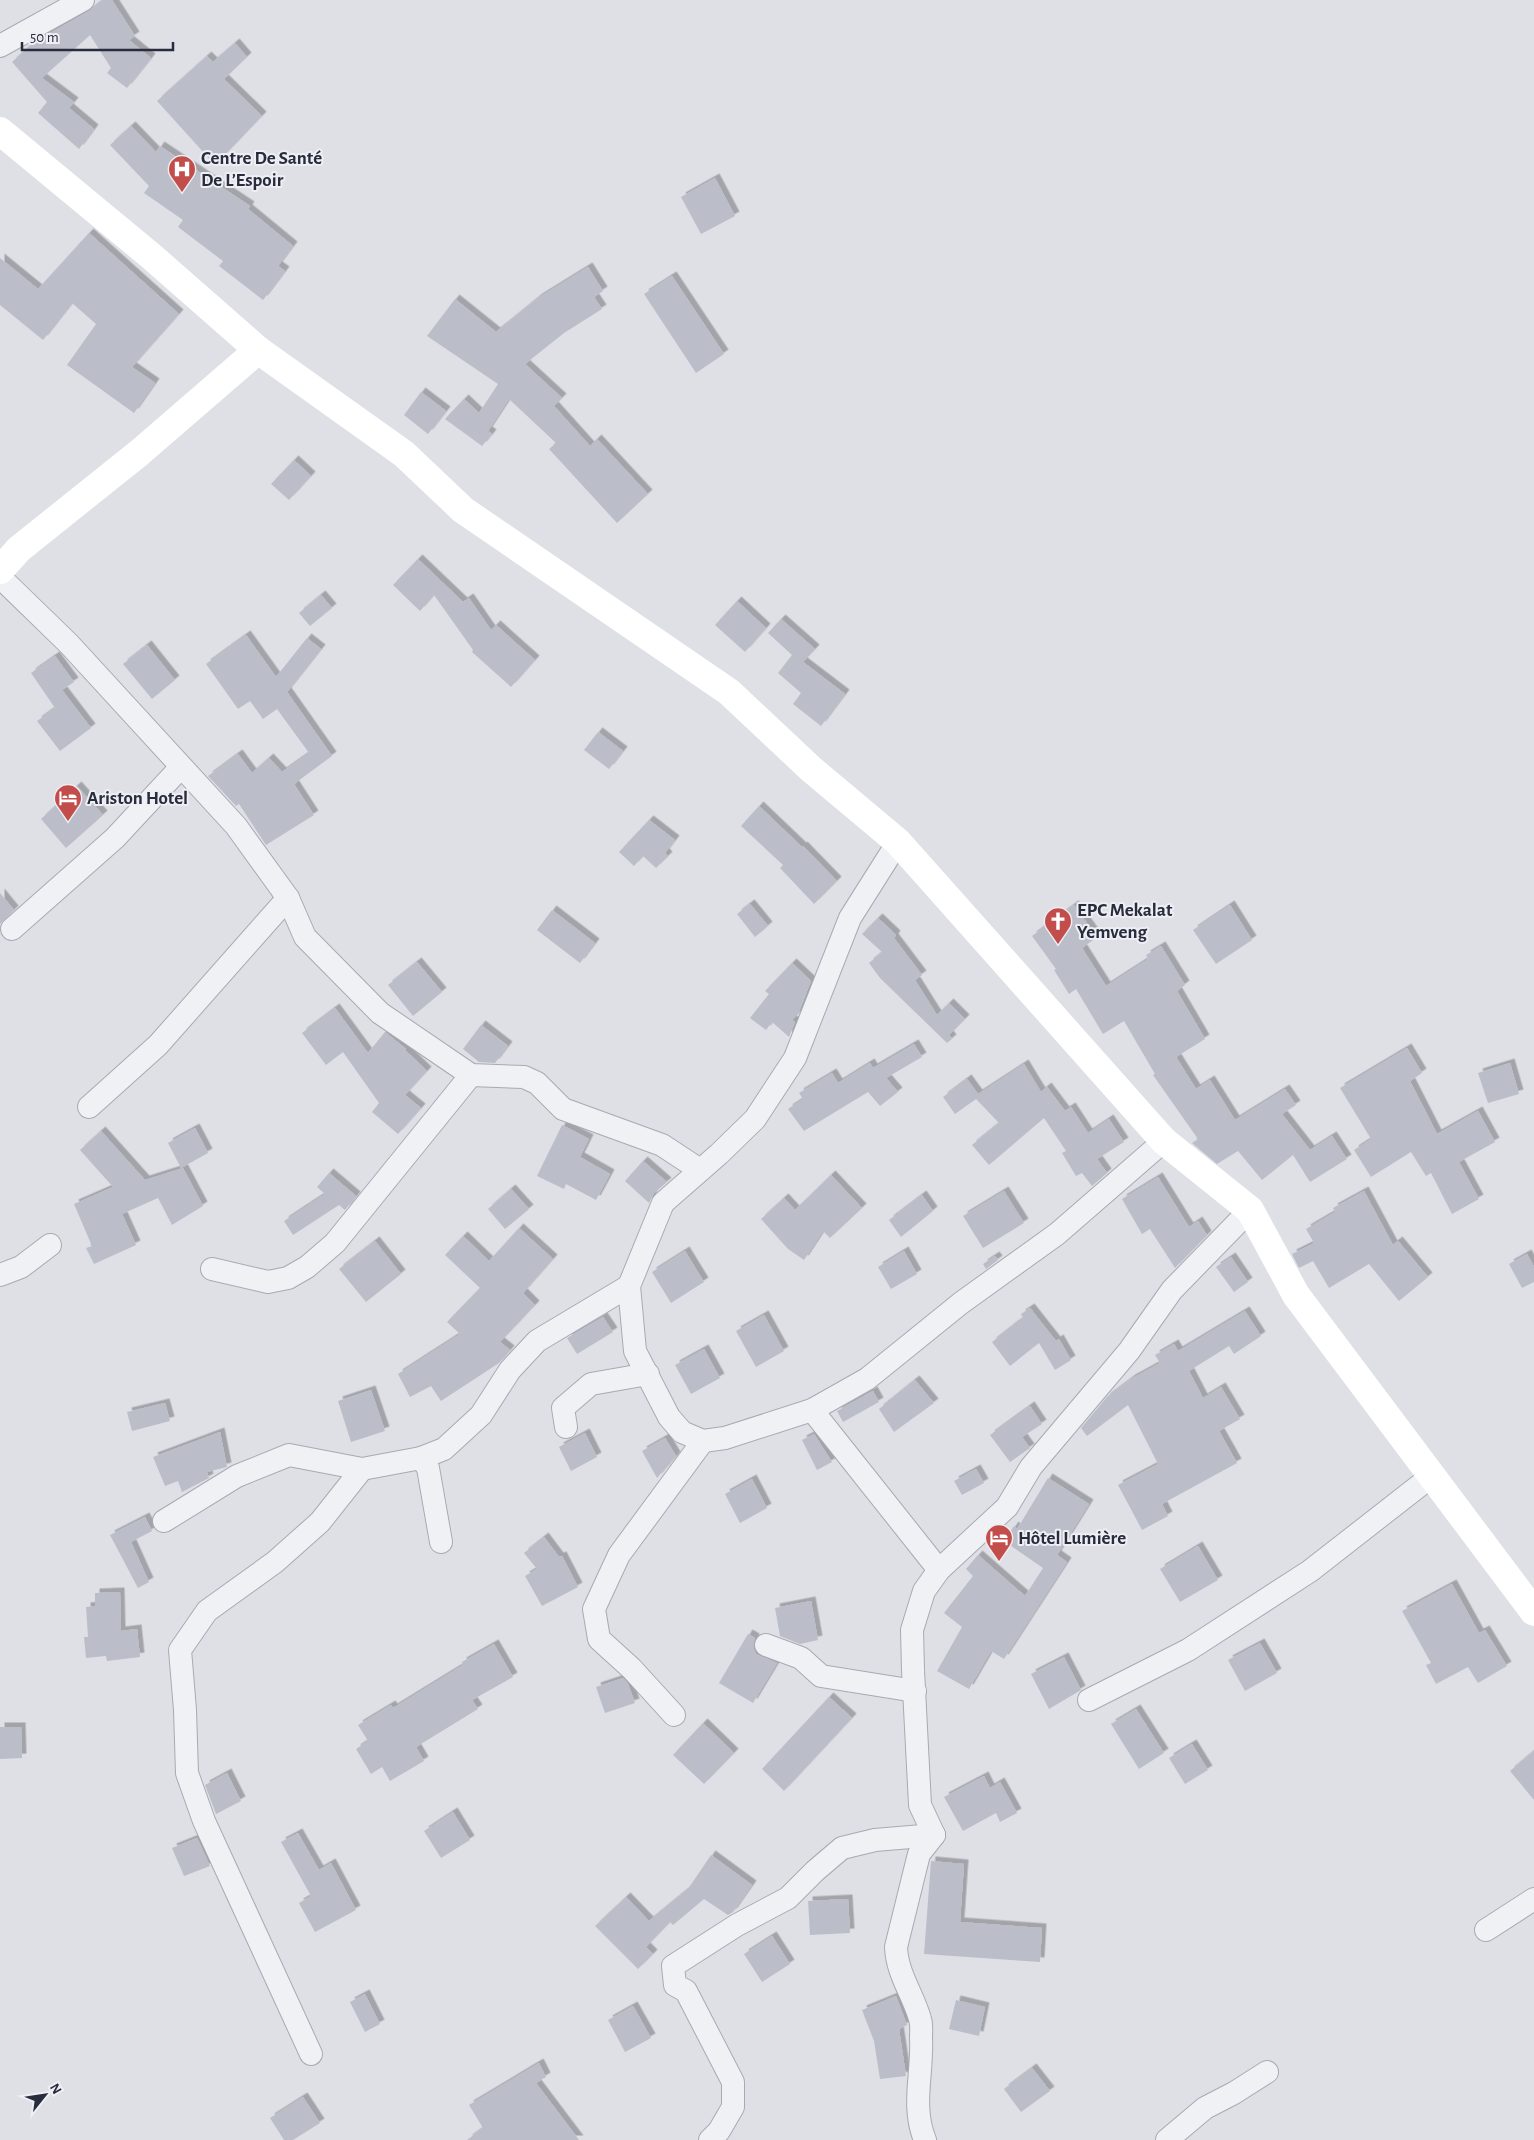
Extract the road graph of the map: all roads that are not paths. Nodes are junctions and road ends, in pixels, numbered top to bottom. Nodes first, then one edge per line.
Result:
1 (83, 0) edge
2 (0, 46) edge
3 (0, 131) edge
4 (258, 350) junction
5 (0, 570) edge
6 (0, 577) edge
7 (181, 767) junction
8 (898, 842) junction
9 (288, 898) junction
10 (12, 928) dead end
11 (471, 1075) junction
12 (90, 1107) dead end
13 (1164, 1141) junction
14 (700, 1170) junction
15 (1250, 1210) junction
16 (50, 1245) dead end
17 (212, 1269) dead end
18 (0, 1275) edge
19 (629, 1286) junction
20 (648, 1374) junction
21 (812, 1410) junction
22 (566, 1427) dead end
23 (703, 1441) junction
24 (420, 1458) junction
25 (362, 1469) junction
26 (1433, 1475) junction
27 (164, 1521) dead end
28 (441, 1542) dead end
29 (939, 1570) junction
30 (1534, 1612) edge
31 (766, 1645) dead end
32 (915, 1690) junction
33 (1089, 1700) dead end
34 (674, 1715) dead end
35 (934, 1835) junction
36 (1534, 1899) edge
37 (1486, 1930) dead end
38 (311, 2054) dead end
39 (1267, 2072) dead end
40 (710, 2140) edge
41 (925, 2140) edge
42 (1167, 2140) edge

1 - 2 street
3 - 4 main road
4 - 5 main road
4 - 8 main road
6 - 7 street
7 - 9 street
7 - 10 street
8 - 13 main road
8 - 14 street
9 - 11 street
9 - 12 street
11 - 14 street
11 - 17 street
13 - 15 main road
13 - 21 street
14 - 19 street
15 - 26 main road
15 - 29 street
16 - 18 street
19 - 20 street
19 - 24 street
20 - 22 street
20 - 23 street
21 - 23 street
21 - 29 street
23 - 34 street
24 - 25 street
24 - 28 street
25 - 27 street
25 - 38 street
26 - 30 main road
26 - 33 street
29 - 32 street
31 - 32 street
32 - 35 street
35 - 40 street
35 - 41 street
36 - 37 street
39 - 42 street

